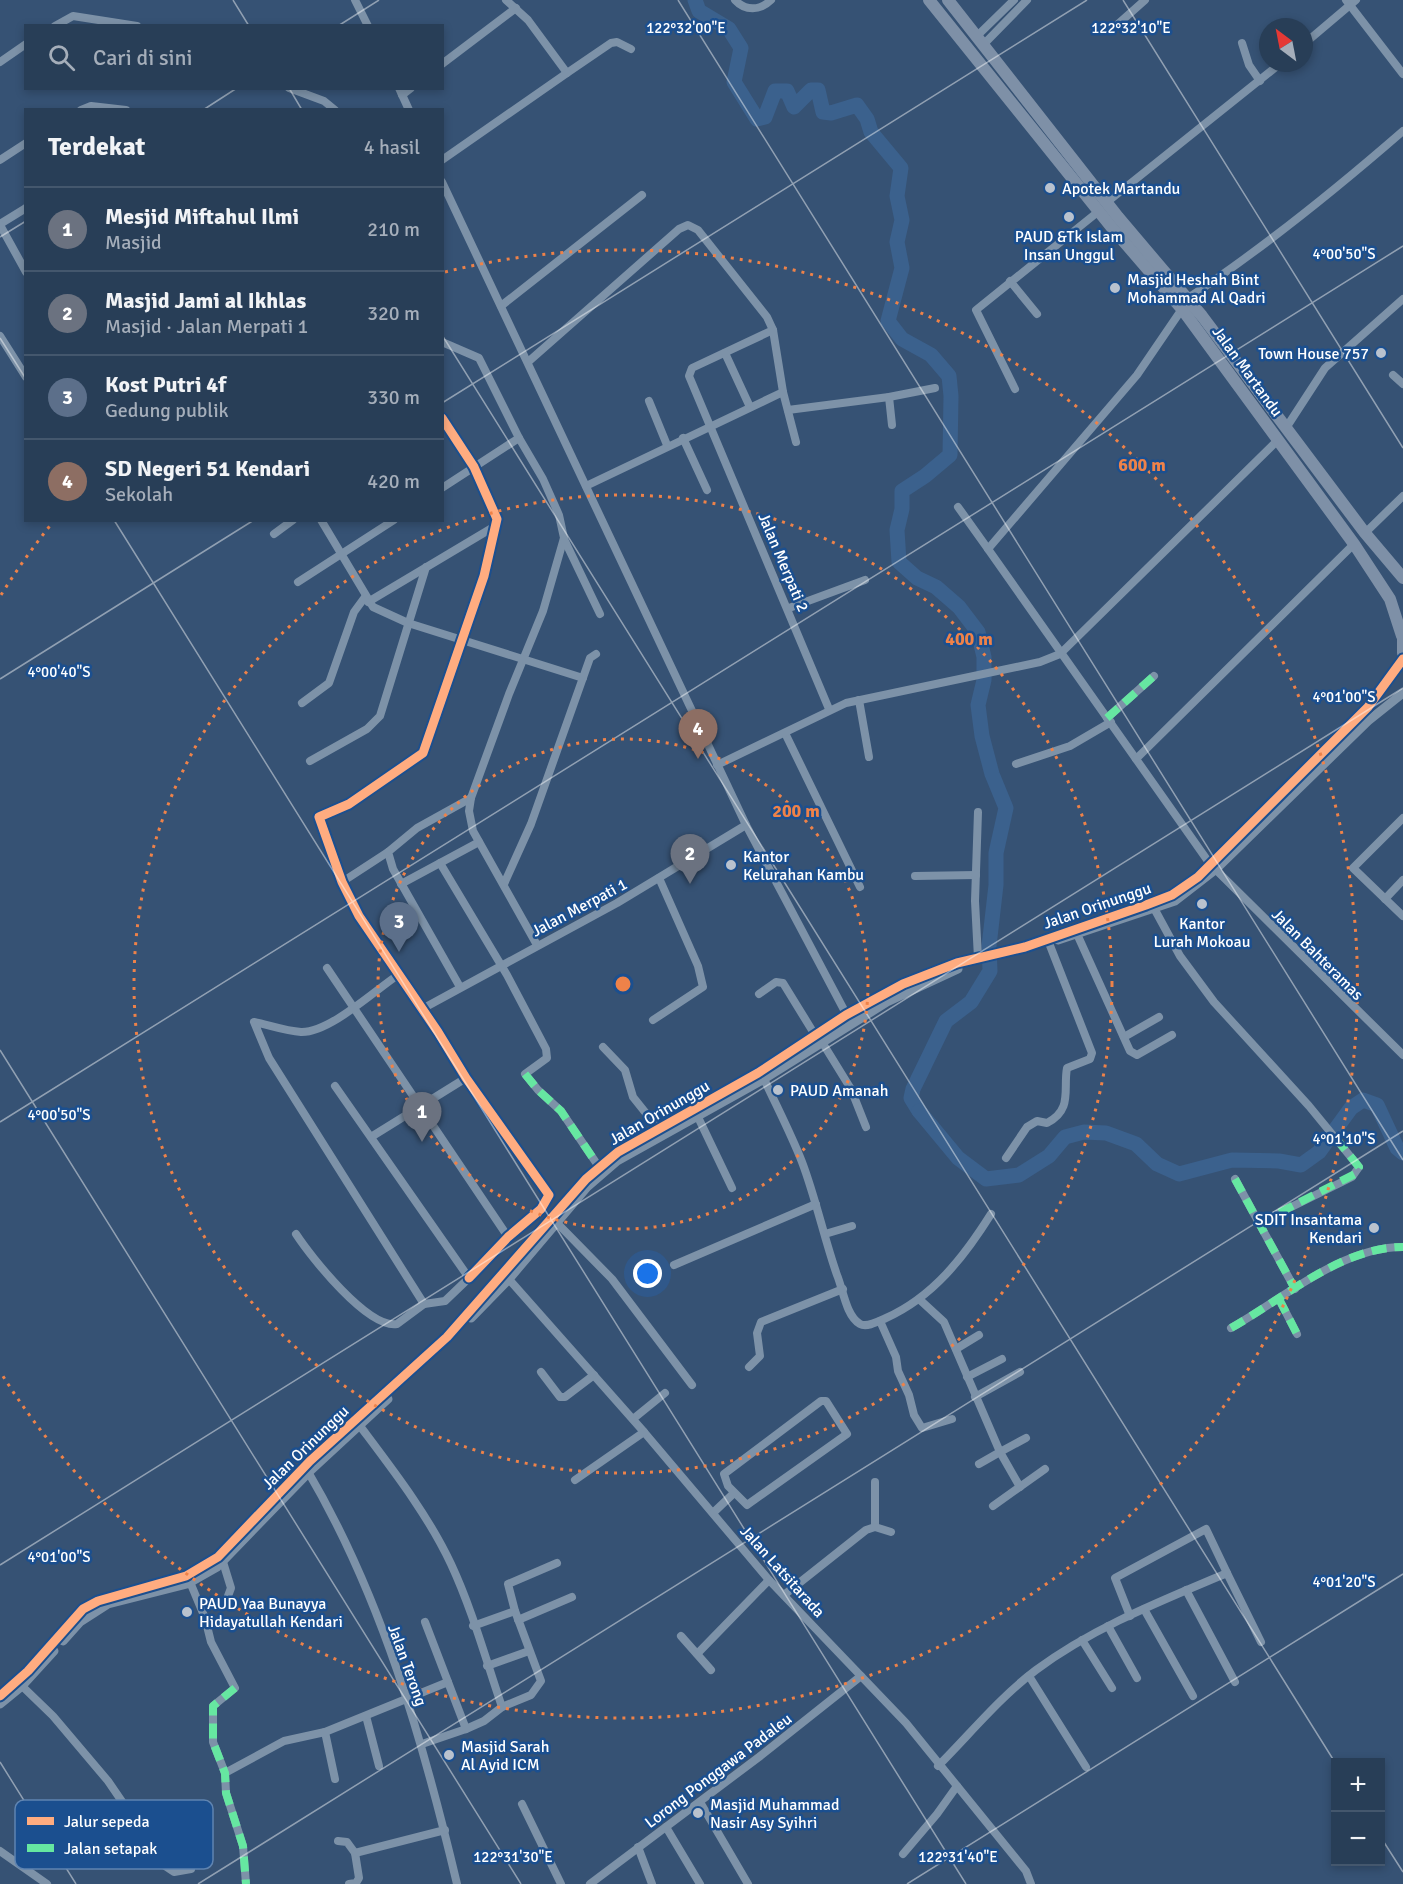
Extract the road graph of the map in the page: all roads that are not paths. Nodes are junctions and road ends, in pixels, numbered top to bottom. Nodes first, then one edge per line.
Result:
1 (355, 0) edge
2 (506, 0) edge
3 (735, 0) edge
4 (771, 0) edge
5 (929, 0) edge
6 (1014, 0) edge
7 (1027, 0) edge
8 (1145, 0) edge
9 (952, 2) edge
10 (1351, 2) edge
11 (516, 8) junction
12 (59, 24) edge
13 (124, 24) edge
14 (367, 24) edge
15 (1118, 24) dead end
16 (1313, 36) edge
17 (981, 40) junction
18 (1242, 43) dead end
19 (24, 45) edge
20 (631, 49) dead end
21 (0, 62) edge
22 (444, 62) edge
23 (1270, 72) edge
24 (567, 73) junction
25 (1403, 74) edge
26 (1260, 81) junction
27 (294, 90) edge
28 (401, 92) edge
29 (86, 108) edge
30 (108, 108) edge
31 (333, 108) edge
32 (408, 108) edge
33 (1403, 131) edge
34 (24, 144) edge
35 (444, 159) edge
36 (0, 160) edge
37 (1067, 162) junction
38 (444, 186) edge
39 (642, 195) dead end
40 (1102, 207) junction
41 (24, 209) edge
42 (0, 225) edge
43 (24, 268) edge
44 (1010, 281) junction
45 (1403, 299) edge
46 (1185, 304) junction
47 (501, 306) junction
48 (1037, 314) dead end
49 (773, 330) junction
50 (0, 336) edge
51 (444, 343) edge
52 (725, 353) junction
53 (528, 362) junction
54 (24, 374) edge
55 (1393, 375) dead end
56 (1403, 384) edge
57 (935, 388) dead end
58 (1015, 389) dead end
59 (783, 392) junction
60 (889, 397) junction
61 (649, 402) dead end
62 (750, 407) junction
63 (788, 410) junction
64 (444, 421) edge
65 (712, 425) junction
66 (892, 425) dead end
67 (1286, 428) junction
68 (519, 438) junction
69 (683, 438) junction
70 (1278, 440) junction
71 (796, 442) dead end
72 (667, 445) junction
73 (474, 467) junction
74 (586, 486) junction
75 (444, 487) edge
76 (707, 490) dead end
77 (1403, 496) edge
78 (958, 507) dead end
79 (290, 522) edge
80 (322, 522) edge
81 (391, 522) edge
82 (497, 525) junction
83 (1365, 533) junction
84 (274, 534) dead end
85 (564, 538) junction
86 (1354, 544) junction
87 (988, 549) junction
88 (342, 555) junction
89 (426, 567) junction
90 (1403, 578) edge
91 (865, 580) dead end
92 (298, 582) dead end
93 (366, 599) junction
94 (789, 608) junction
95 (600, 614) dead end
96 (408, 623) junction
97 (1403, 636) edge
98 (463, 639) junction
99 (1403, 653) edge
100 (596, 654) dead end
101 (1060, 654) junction
102 (523, 658) junction
103 (1403, 659) edge
104 (1154, 676) dead end
105 (583, 678) junction
106 (1403, 693) edge
107 (859, 700) junction
108 (302, 703) dead end
109 (829, 709) junction
110 (1109, 720) junction
111 (785, 733) junction
112 (868, 757) dead end
113 (1136, 759) junction
114 (310, 761) dead end
115 (1016, 764) dead end
116 (717, 765) junction
117 (471, 798) junction
118 (978, 812) dead end
119 (1403, 818) edge
120 (746, 825) junction
121 (479, 842) junction
122 (388, 852) junction
123 (440, 863) junction
124 (1213, 867) junction
125 (976, 875) junction
126 (915, 876) dead end
127 (659, 878) junction
128 (1403, 880) edge
129 (342, 882) junction
130 (401, 884) junction
131 (504, 884) junction
132 (860, 887) dead end
133 (1385, 899) junction
134 (1155, 910) junction
135 (1403, 916) edge
136 (1077, 934) junction
137 (1049, 944) junction
138 (537, 945) junction
139 (1004, 955) junction
140 (982, 959) junction
141 (501, 964) junction
142 (327, 968) dead end
143 (398, 975) junction
144 (460, 987) junction
145 (759, 994) dead end
146 (352, 1008) junction
147 (422, 1009) junction
148 (1159, 1017) dead end
149 (848, 1019) junction
150 (653, 1020) dead end
151 (815, 1035) junction
152 (1172, 1035) dead end
153 (1124, 1037) junction
154 (822, 1042) junction
155 (603, 1047) dead end
156 (1403, 1055) edge
157 (466, 1078) junction
158 (764, 1080) junction
159 (335, 1086) dead end
160 (419, 1107) junction
161 (697, 1115) junction
162 (866, 1127) dead end
163 (661, 1132) junction
164 (371, 1137) junction
165 (1006, 1158) dead end
166 (599, 1167) junction
167 (1235, 1179) dead end
168 (732, 1188) dead end
169 (548, 1198) junction
170 (816, 1204) junction
171 (563, 1209) junction
172 (991, 1214) dead end
173 (556, 1222) junction
174 (1259, 1223) junction
175 (852, 1226) dead end
176 (296, 1234) dead end
177 (825, 1234) junction
178 (508, 1237) junction
179 (1403, 1247) edge
180 (674, 1264) dead end
181 (506, 1276) junction
182 (469, 1278) junction
183 (843, 1289) junction
184 (1295, 1289) junction
185 (920, 1299) junction
186 (1279, 1299) junction
187 (424, 1304) junction
188 (880, 1321) junction
189 (1231, 1328) dead end
190 (1297, 1334) dead end
191 (979, 1335) dead end
192 (956, 1349) junction
193 (1002, 1359) dead end
194 (748, 1367) dead end
195 (414, 1370) junction
196 (541, 1372) dead end
197 (1020, 1372) dead end
198 (594, 1375) junction
199 (967, 1377) junction
200 (692, 1385) dead end
201 (665, 1393) dead end
202 (975, 1397) junction
203 (633, 1419) junction
204 (952, 1419) dead end
205 (360, 1426) junction
206 (644, 1432) junction
207 (1026, 1438) dead end
208 (1000, 1452) junction
209 (979, 1464) dead end
210 (307, 1469) junction
211 (1046, 1469) dead end
212 (575, 1480) dead end
213 (875, 1482) dead end
214 (1020, 1486) junction
215 (734, 1493) junction
216 (993, 1506) dead end
217 (714, 1512) junction
218 (875, 1527) junction
219 (891, 1532) dead end
220 (223, 1562) junction
221 (557, 1563) dead end
222 (1227, 1573) junction
223 (769, 1580) junction
224 (190, 1582) junction
225 (1186, 1590) junction
226 (784, 1594) junction
227 (228, 1596) dead end
228 (572, 1597) dead end
229 (1144, 1609) junction
230 (515, 1611) junction
231 (1130, 1616) junction
232 (518, 1620) junction
233 (425, 1622) dead end
234 (473, 1626) junction
235 (1108, 1626) junction
236 (681, 1636) dead end
237 (1082, 1640) junction
238 (1261, 1642) dead end
239 (529, 1651) junction
240 (697, 1654) junction
241 (487, 1666) junction
242 (711, 1670) dead end
243 (861, 1676) junction
244 (1029, 1676) junction
245 (1137, 1678) dead end
246 (448, 1682) junction
247 (1235, 1682) dead end
248 (22, 1686) junction
249 (1112, 1688) dead end
250 (0, 1696) edge
251 (1193, 1696) dead end
252 (406, 1698) junction
253 (0, 1704) edge
254 (502, 1707) junction
255 (366, 1716) junction
256 (465, 1729) junction
257 (325, 1732) junction
258 (422, 1744) junction
259 (379, 1766) dead end
260 (938, 1767) junction
261 (1086, 1767) dead end
262 (225, 1773) junction
263 (335, 1779) dead end
264 (957, 1786) junction
265 (121, 1800) edge
266 (700, 1802) junction
267 (522, 1804) dead end
268 (666, 1827) junction
269 (444, 1830) junction
270 (338, 1841) dead end
271 (638, 1847) junction
272 (0, 1851) edge
273 (355, 1853) junction
274 (903, 1854) dead end
275 (15, 1862) edge
276 (26, 1869) edge
277 (170, 1869) edge
278 (191, 1869) dead end
279 (47, 1884) edge
280 (246, 1884) edge
281 (349, 1884) edge
282 (458, 1884) edge
283 (561, 1884) edge
284 (591, 1884) edge
285 (652, 1884) edge
286 (700, 1884) edge
287 (748, 1884) edge
288 (1031, 1884) edge

1 - 14 street
2 - 11 street
3 - 4 street
5 - 37 highway, Jalan Martandu
6 - 17 street
7 - 17 street
8 - 15 street
9 - 17 highway, Jalan Martandu
10 - 16 street
10 - 25 street
11 - 22 street
11 - 24 street
12 - 13 street
17 - 37 highway, Jalan Martandu
18 - 26 street
19 - 21 street
20 - 24 street
23 - 26 street
24 - 35 street
26 - 40 street
27 - 31 street
28 - 32 street
29 - 30 street
33 - 46 street
34 - 36 street
37 - 40 highway, Jalan Martandu
38 - 47 street
39 - 47 street
40 - 44 street
40 - 46 highway, Jalan Martandu
41 - 42 street
42 - 43 street
44 - 48 street
44 - 58 street
45 - 67 street
46 - 67 highway, Jalan Martandu
46 - 70 highway, Jalan Martandu
46 - 87 street
47 - 53 street
49 - 52 street
49 - 53 street
49 - 59 street
50 - 54 street
51 - 68 street
52 - 62 street
52 - 65 street, Jalan Merpati 2
53 - 74 street
55 - 56 street
57 - 60 street
59 - 62 street
59 - 63 street
60 - 63 street
60 - 66 street
61 - 72 street
62 - 65 street
63 - 71 street
64 - 73 street
65 - 69 street
65 - 94 street, Jalan Merpati 2
67 - 83 highway, Jalan Martandu
68 - 73 street
68 - 85 street
69 - 72 street
69 - 76 street
70 - 86 highway, Jalan Martandu
70 - 101 street
72 - 74 street
73 - 75 street
73 - 82 street
74 - 116 street
77 - 83 street
78 - 87 street, Jalan Bahteramas
79 - 84 street
80 - 88 street
81 - 88 street
82 - 89 street
82 - 98 street
83 - 90 highway, Jalan Martandu
85 - 95 street
85 - 102 street
86 - 97 highway, Jalan Martandu
86 - 113 street
87 - 101 street, Jalan Bahteramas
88 - 92 street
88 - 93 street
89 - 93 street
89 - 96 street
91 - 94 street
93 - 96 street
93 - 108 street
94 - 109 street, Jalan Merpati 2
96 - 98 street
96 - 114 street
97 - 99 highway, Jalan Martandu
98 - 102 street
98 - 129 street
100 - 105 street
101 - 107 street
101 - 110 street, Jalan Bahteramas
102 - 105 street
102 - 117 street
103 - 124 street, Jalan Orinunggu
104 - 110 street
105 - 131 street
106 - 124 street, Jalan Orinunggu
107 - 109 street
107 - 112 street
109 - 111 street
110 - 113 street, Jalan Bahteramas
110 - 115 street
111 - 116 street
111 - 132 street
113 - 124 street, Jalan Bahteramas
116 - 120 street
117 - 121 street
117 - 122 street
118 - 125 street
119 - 133 street
120 - 127 street, Jalan Merpati 1
120 - 149 street
121 - 123 street
121 - 131 street
122 - 129 street
122 - 130 street
123 - 130 street
123 - 141 street
124 - 134 street, Jalan Orinunggu
124 - 139 street, Jalan Orinunggu
124 - 156 street, Jalan Bahteramas
125 - 126 street
125 - 140 street
127 - 138 street, Jalan Merpati 1
127 - 150 street
128 - 133 street
129 - 143 street
130 - 144 street
131 - 138 street
133 - 135 street
134 - 136 street, Jalan Orinunggu
134 - 174 street
136 - 137 street, Jalan Orinunggu
136 - 153 street
137 - 139 street, Jalan Orinunggu
137 - 165 street
138 - 141 street, Jalan Merpati 1
139 - 140 street, Jalan Orinunggu
140 - 149 street, Jalan Orinunggu
141 - 144 street, Jalan Merpati 1
141 - 166 street
142 - 146 street
143 - 146 street
143 - 147 street
144 - 147 street, Jalan Merpati 1
145 - 151 street
146 - 160 street
146 - 187 street
147 - 157 street
148 - 153 street
149 - 151 street, Jalan Orinunggu
149 - 154 street, Jalan Orinunggu
151 - 163 street, Jalan Orinunggu
152 - 153 street
154 - 158 street, Jalan Orinunggu
154 - 162 street
155 - 163 street
157 - 160 street
157 - 169 street
158 - 161 street, Jalan Orinunggu
158 - 170 street
159 - 164 street
160 - 164 street
160 - 178 street
161 - 163 street, Jalan Orinunggu
161 - 168 street
163 - 166 street, Jalan Orinunggu
163 - 171 street, Jalan Orinunggu
164 - 182 street
166 - 171 street, Jalan Orinunggu
167 - 174 street
169 - 171 street
169 - 178 street
170 - 177 street
170 - 180 street
171 - 173 street, Jalan Orinunggu
171 - 181 street, Jalan Orinunggu
172 - 185 street
173 - 181 street, Jalan Orinunggu
173 - 200 street
174 - 184 street
175 - 177 street
176 - 187 street
177 - 183 street
178 - 182 street
179 - 184 street
181 - 195 street, Jalan Orinunggu
181 - 198 street, Jalan Latsitarada
182 - 187 street
183 - 188 street
183 - 194 street
184 - 186 street
185 - 188 street
185 - 192 street
186 - 189 street
186 - 190 street
188 - 204 street
191 - 192 street
192 - 199 street
193 - 199 street
195 - 205 street, Jalan Orinunggu
195 - 210 street, Jalan Orinunggu
196 - 198 street
197 - 202 street
198 - 203 street, Jalan Latsitarada
199 - 202 street
201 - 203 street
202 - 208 street
203 - 206 street, Jalan Latsitarada
205 - 210 street, Jalan Orinunggu
205 - 234 street
206 - 212 street
206 - 217 street, Jalan Latsitarada
207 - 208 street
208 - 209 street
208 - 214 street
210 - 220 street, Jalan Orinunggu
210 - 250 street, Jalan Orinunggu
210 - 252 street, Jalan Terong
211 - 214 street
213 - 218 street
214 - 216 street
215 - 215 street
215 - 217 street
217 - 223 street, Jalan Latsitarada
218 - 219 street
218 - 226 street
220 - 224 street, Jalan Orinunggu
220 - 227 street
221 - 230 street
222 - 225 street
222 - 231 street
222 - 238 street
223 - 226 street, Jalan Latsitarada
223 - 240 street
224 - 248 street, Jalan Orinunggu
224 - 262 street
225 - 229 street
225 - 247 street
226 - 243 street, Jalan Latsitarada
228 - 232 street
229 - 231 street
229 - 251 street
230 - 232 street
230 - 234 street
231 - 235 street
232 - 239 street
233 - 246 street
234 - 241 street
235 - 237 street
235 - 245 street
236 - 240 street
237 - 244 street
237 - 249 street
239 - 241 street
239 - 254 street
240 - 242 street
241 - 254 street
243 - 260 street, Jalan Latsitarada
243 - 266 street, Lorong Ponggawa Padaleu
244 - 260 street
244 - 261 street
246 - 252 street
246 - 256 street
248 - 253 street, Jalan Orinunggu
248 - 265 street
252 - 255 street
252 - 258 street, Jalan Terong
254 - 256 street
255 - 257 street
255 - 259 street
256 - 258 street
257 - 262 street
257 - 263 street
258 - 269 street, Jalan Terong
260 - 264 street, Jalan Latsitarada
262 - 280 street
264 - 274 street
264 - 288 street, Jalan Latsitarada
266 - 268 street, Lorong Ponggawa Padaleu
266 - 287 street
267 - 283 street
268 - 271 street, Lorong Ponggawa Padaleu
268 - 286 street
269 - 273 street
269 - 282 street, Jalan Terong
270 - 273 street
271 - 284 street, Lorong Ponggawa Padaleu
271 - 285 street
272 - 275 street
273 - 281 street
276 - 279 street
277 - 278 street

